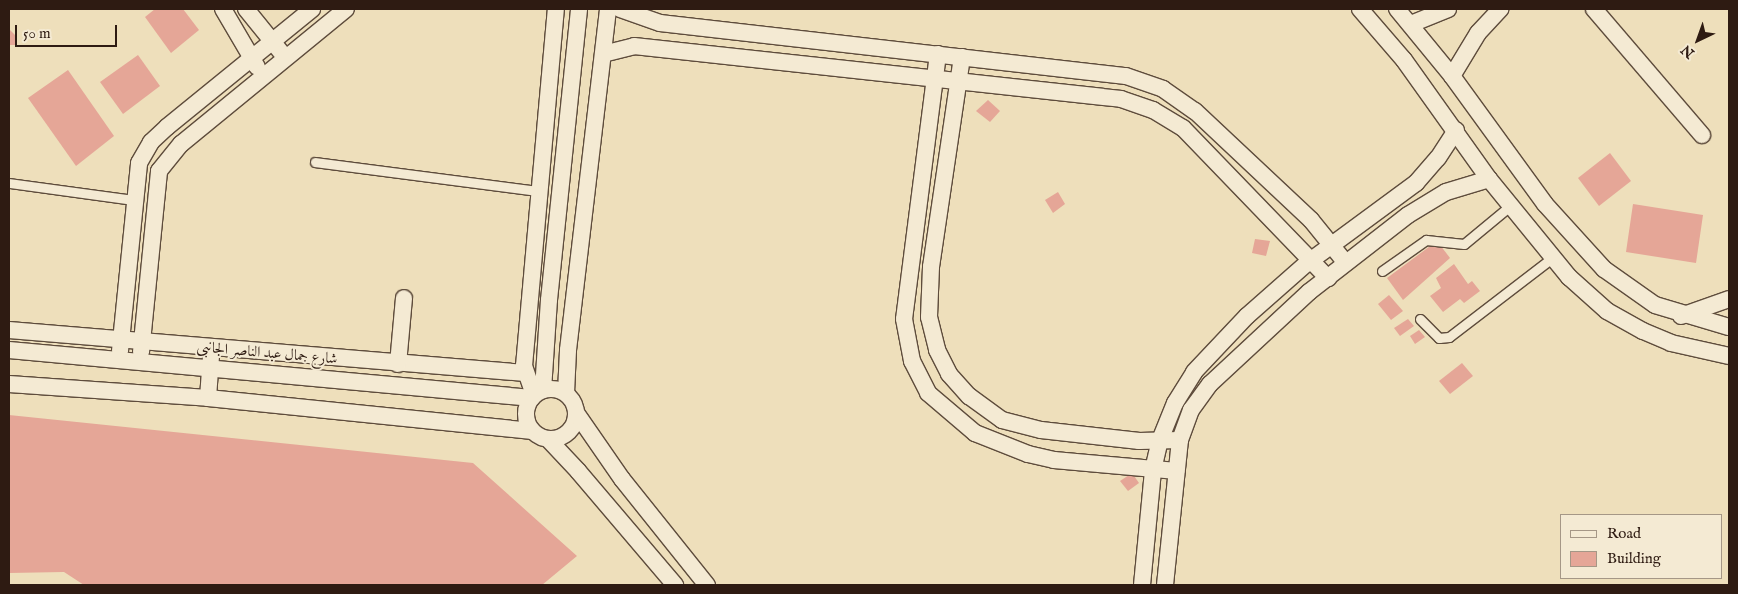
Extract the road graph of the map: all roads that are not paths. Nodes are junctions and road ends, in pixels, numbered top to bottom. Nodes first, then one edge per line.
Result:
1 (223, 9) edge
2 (246, 9) edge
3 (312, 9) edge
4 (346, 9) edge
5 (556, 9) edge
6 (579, 9) edge
7 (608, 9) edge
8 (620, 9) edge
9 (1360, 9) edge
10 (1397, 9) edge
11 (1448, 9) edge
12 (1500, 9) edge
13 (1594, 9) edge
14 (1411, 24) junction
15 (274, 43) junction
16 (604, 54) junction
17 (938, 54) junction
18 (962, 57) junction
19 (287, 59) junction
20 (253, 60) junction
21 (1452, 76) junction
22 (262, 79) junction
23 (935, 80) junction
24 (956, 81) junction
25 (1456, 130) junction
26 (1702, 135) dead end
27 (315, 162) dead end
28 (1489, 179) junction
29 (9, 183) edge
30 (537, 191) junction
31 (133, 200) junction
32 (1510, 206) junction
33 (1332, 243) junction
34 (1313, 258) junction
35 (1552, 258) junction
36 (1346, 263) junction
37 (1382, 271) dead end
38 (1328, 278) junction
39 (404, 298) dead end
40 (1729, 299) edge
41 (1681, 316) junction
42 (1420, 319) dead end
43 (1729, 327) edge
44 (9, 330) edge
45 (120, 341) junction
46 (142, 343) junction
47 (212, 349) junction
48 (9, 350) edge
49 (1729, 356) edge
50 (119, 357) junction
51 (141, 359) junction
52 (398, 364) junction
53 (210, 366) junction
54 (525, 373) junction
55 (9, 384) edge
56 (566, 393) junction
57 (536, 394) junction
58 (208, 398) junction
59 (577, 414) junction
60 (532, 431) junction
61 (548, 439) junction
62 (1160, 440) junction
63 (1180, 440) junction
64 (1153, 470) junction
65 (1177, 471) junction
66 (675, 585) edge
67 (707, 585) edge
68 (1142, 585) edge
69 (1165, 585) edge

1 - 20 street
2 - 15 street
3 - 15 street
4 - 19 street
5 - 30 street
6 - 57 street
7 - 16 street
8 - 17 street
9 - 25 street
10 - 14 street
11 - 14 street
12 - 21 street
13 - 26 street
14 - 21 street
15 - 19 street
15 - 20 street
16 - 23 street
16 - 56 street
17 - 18 street
17 - 23 street
18 - 24 street
18 - 33 street
19 - 22 street
20 - 22 street
20 - 31 street
21 - 41 street
22 - 46 street
23 - 24 street
23 - 64 street
24 - 34 street
24 - 62 street
25 - 28 street
25 - 33 street
27 - 30 lane
28 - 32 street
28 - 36 street
29 - 31 lane
30 - 54 street
31 - 45 street
32 - 35 street
32 - 37 lane
33 - 34 street
33 - 36 street
34 - 38 street
34 - 62 street
35 - 42 lane
35 - 49 street
36 - 38 street
38 - 63 street
39 - 52 street
40 - 41 street
41 - 43 street
44 - 45 street, شارع جمال عبد الناصر الجانبى
45 - 46 street, شارع جمال عبد الناصر الجانبى
45 - 50 street
46 - 47 street, شارع جمال عبد الناصر الجانبى
46 - 51 street
47 - 52 street, شارع جمال عبد الناصر الجانبى
47 - 53 street
48 - 50 street
50 - 51 street
51 - 53 street
52 - 54 street, شارع جمال عبد الناصر الجانبى
53 - 57 street
53 - 58 street
54 - 57 street
55 - 58 street
56 - 57 street
56 - 59 street
57 - 60 street
58 - 60 street
59 - 61 street
59 - 67 street
60 - 61 street
61 - 66 street
62 - 63 street
62 - 64 street
63 - 65 street
64 - 65 street
64 - 68 street
65 - 69 street

